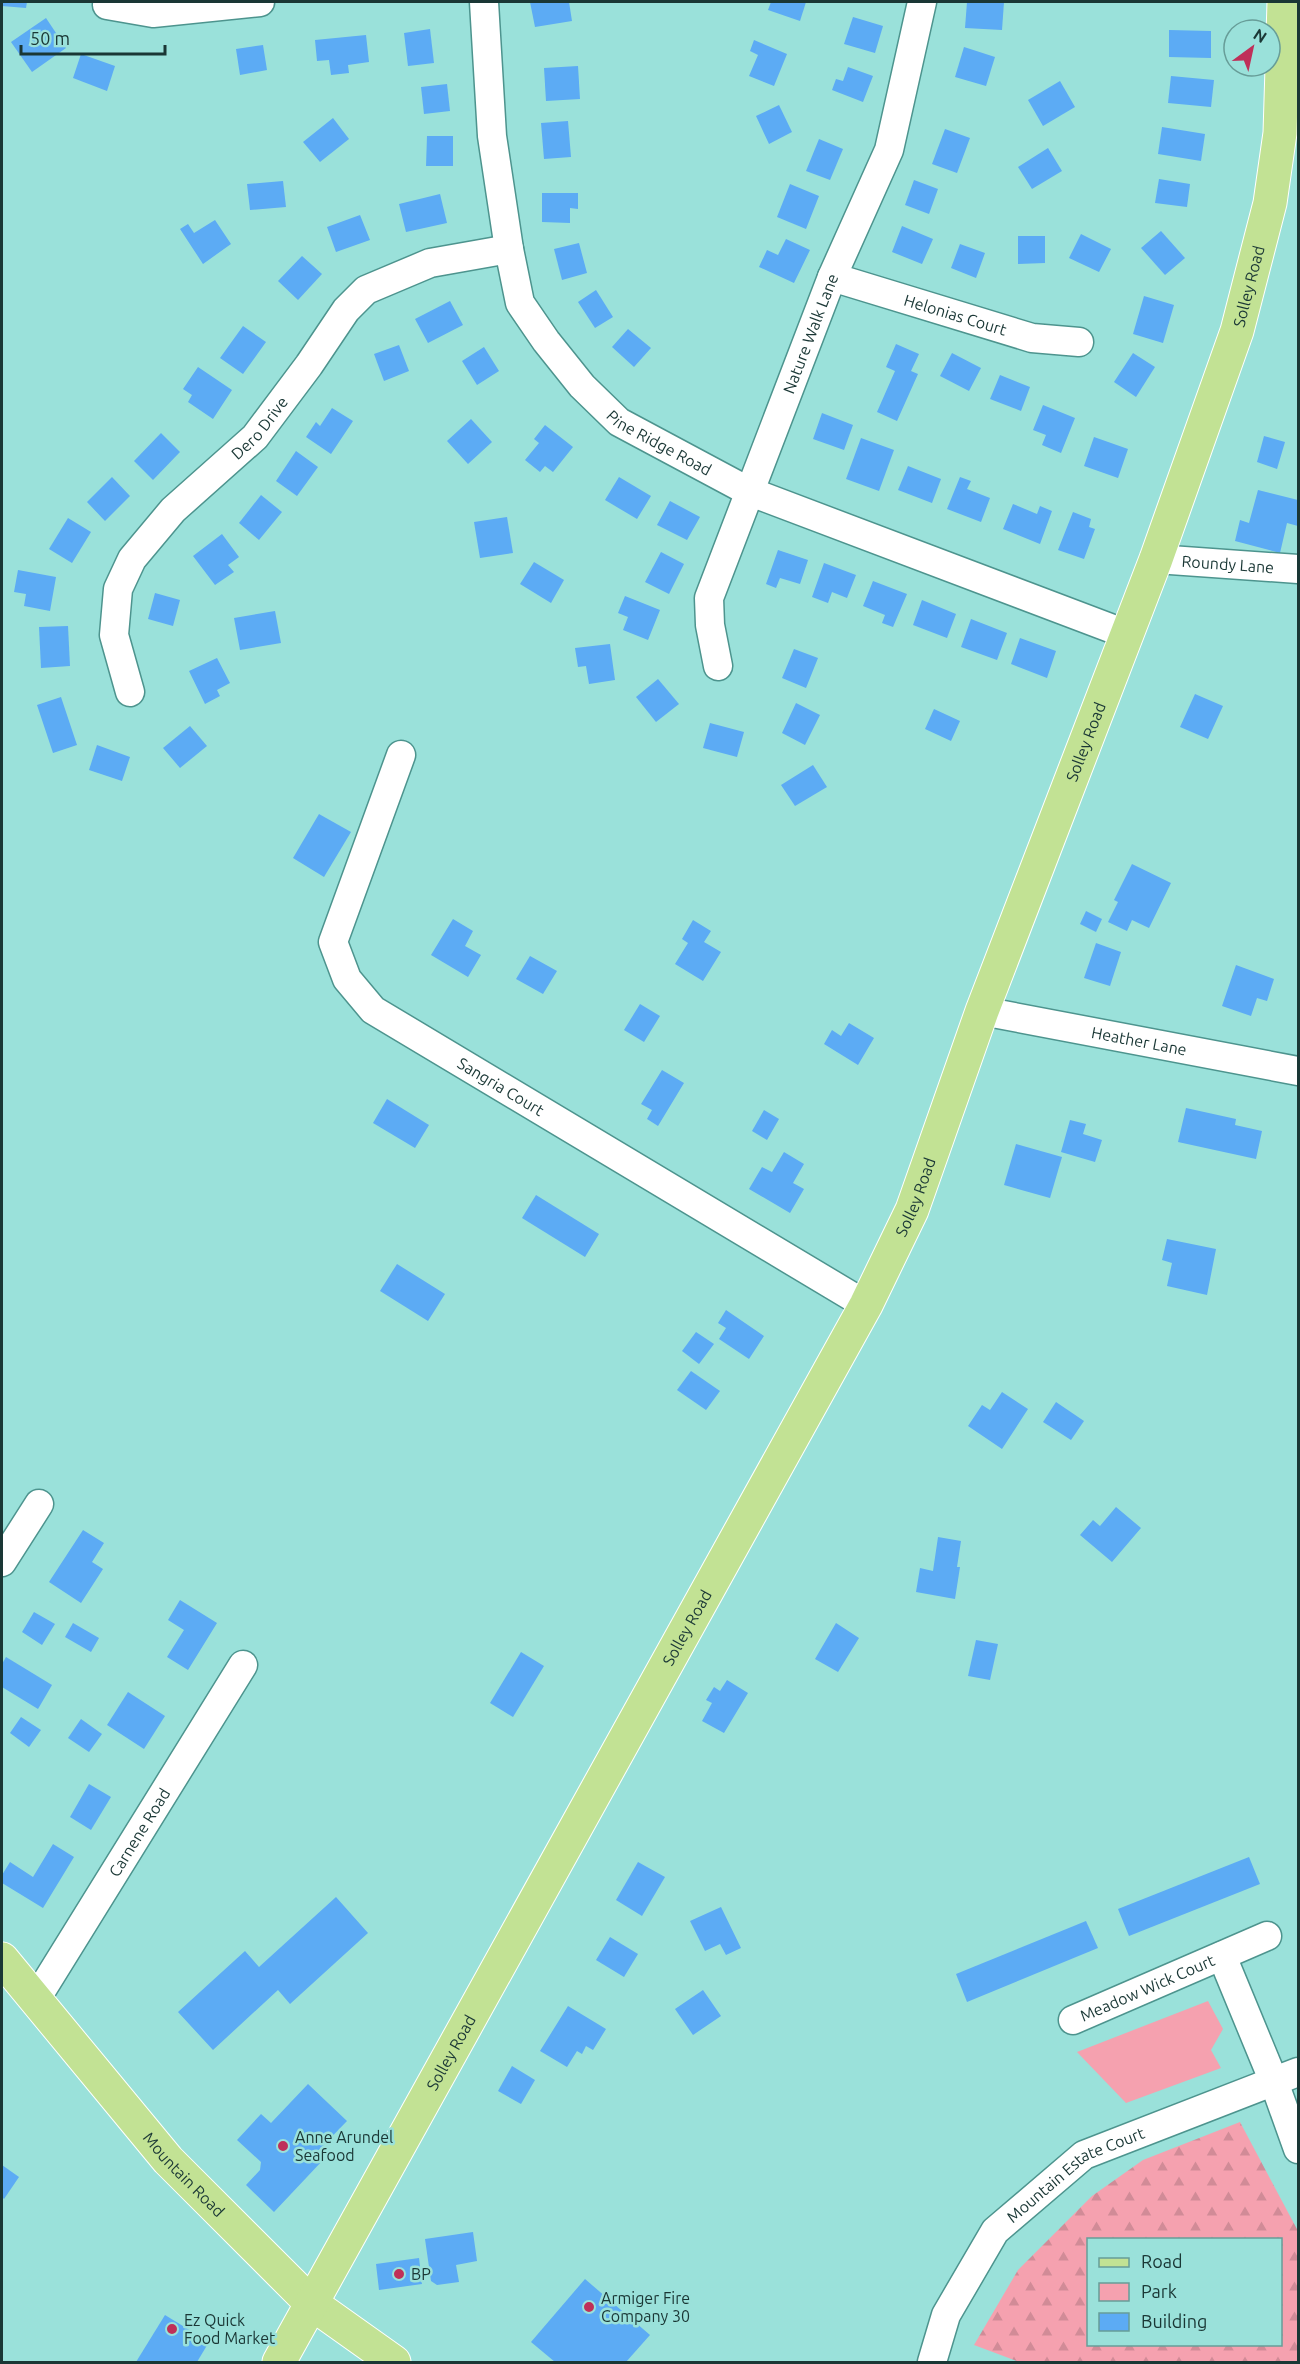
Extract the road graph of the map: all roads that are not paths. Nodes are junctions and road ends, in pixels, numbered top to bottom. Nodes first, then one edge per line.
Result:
1 (260, 2) edge
2 (484, 2) edge
3 (922, 2) edge
4 (1284, 2) edge
5 (106, 5) dead end
6 (509, 249) junction
7 (832, 277) junction
8 (1079, 342) dead end
9 (748, 491) junction
10 (1156, 559) junction
11 (1299, 569) edge
12 (1126, 634) junction
13 (718, 666) dead end
14 (130, 692) dead end
15 (400, 755) dead end
16 (982, 1011) junction
17 (1299, 1071) edge
18 (866, 1305) junction
19 (39, 1504) dead end
20 (2, 1562) edge
21 (243, 1665) dead end
22 (1267, 1936) dead end
23 (1222, 1956) junction
24 (2, 1959) edge
25 (36, 1999) junction
26 (1073, 2020) dead end
27 (1286, 2077) edge
28 (1299, 2149) edge
29 (311, 2303) junction
30 (279, 2362) edge
31 (394, 2362) edge
32 (932, 2362) edge

1 - 5 street
2 - 6 street, Pine Ridge Road
3 - 7 street, Nature Walk Lane
4 - 10 main road, Solley Road
6 - 9 street, Pine Ridge Road
6 - 14 street, Dero Drive
7 - 8 street, Helonias Court
7 - 9 street, Nature Walk Lane
9 - 12 street, Pine Ridge Road
9 - 13 street, Nature Walk Lane
10 - 11 street, Roundy Lane
10 - 12 main road, Solley Road
12 - 16 main road, Solley Road
15 - 18 street, Sangria Court
16 - 17 street, Heather Lane
16 - 18 main road, Solley Road
18 - 29 main road, Solley Road
19 - 20 street
21 - 25 street, Carnene Road
22 - 23 street, Meadow Wick Court
23 - 26 street, Meadow Wick Court
23 - 27 street, Meadow Wick Court
24 - 25 main road, Mountain Road
25 - 29 main road, Mountain Road
27 - 28 street, Meadow Wick Court
27 - 32 street, Mountain Estate Court
29 - 30 main road, Solley Road
29 - 31 main road, Mountain Road

